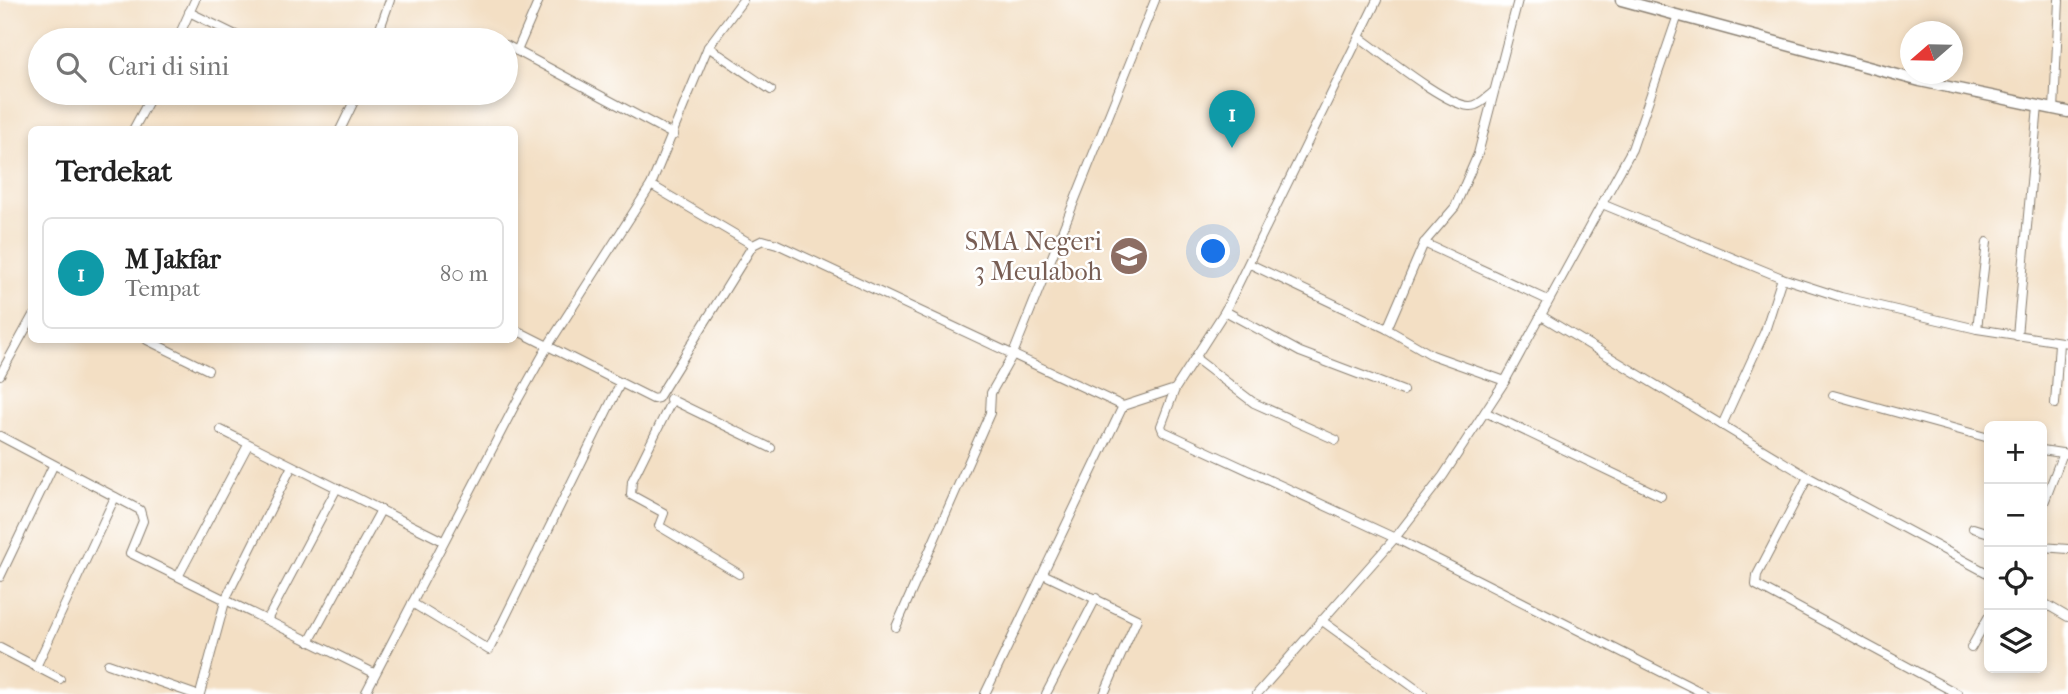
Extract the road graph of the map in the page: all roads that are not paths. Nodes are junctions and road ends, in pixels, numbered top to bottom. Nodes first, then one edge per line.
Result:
1 (195, 0) edge
2 (390, 0) edge
3 (539, 0) edge
4 (743, 0) edge
5 (1155, 0) edge
6 (1377, 0) edge
7 (1518, 0) edge
8 (1621, 0) edge
9 (2059, 0) edge
10 (189, 12) junction
11 (1678, 15) junction
12 (182, 28) edge
13 (222, 28) edge
14 (380, 28) edge
15 (1359, 37) junction
16 (708, 47) junction
17 (518, 49) edge
18 (518, 52) edge
19 (771, 90) dead end
20 (1492, 93) junction
21 (146, 105) edge
22 (350, 105) edge
23 (2038, 106) junction
24 (2054, 110) junction
25 (2068, 111) edge
26 (134, 126) edge
27 (342, 126) edge
28 (674, 135) junction
29 (651, 185) junction
30 (1602, 204) junction
31 (1987, 242) dead end
32 (1424, 243) junction
33 (753, 245) junction
34 (1250, 264) junction
35 (1782, 278) junction
36 (1548, 300) junction
37 (1225, 311) junction
38 (1540, 315) junction
39 (28, 324) edge
40 (1387, 328) junction
41 (1977, 329) junction
42 (518, 331) edge
43 (2017, 336) junction
44 (154, 343) edge
45 (2064, 343) edge
46 (549, 344) junction
47 (1013, 355) junction
48 (1195, 358) junction
49 (208, 370) dead end
50 (0, 375) edge
51 (1506, 381) junction
52 (620, 384) junction
53 (1175, 389) junction
54 (1404, 391) dead end
55 (663, 394) junction
56 (1833, 394) dead end
57 (672, 400) junction
58 (2055, 404) dead end
59 (1123, 406) junction
60 (1485, 412) junction
61 (1722, 425) junction
62 (221, 430) dead end
63 (0, 436) edge
64 (1984, 437) edge
65 (1336, 440) dead end
66 (247, 445) junction
67 (771, 448) dead end
68 (2047, 451) edge
69 (2066, 454) edge
70 (54, 466) junction
71 (292, 467) junction
72 (1808, 477) junction
73 (337, 488) junction
74 (1661, 496) dead end
75 (115, 497) junction
76 (2047, 497) edge
77 (381, 510) junction
78 (1973, 528) dead end
79 (1984, 531) edge
80 (1395, 538) junction
81 (443, 541) junction
82 (2047, 547) edge
83 (2068, 549) edge
84 (1984, 571) edge
85 (1043, 574) junction
86 (179, 575) junction
87 (739, 575) dead end
88 (0, 578) edge
89 (226, 598) junction
90 (1096, 598) junction
91 (412, 603) junction
92 (2047, 606) edge
93 (2068, 617) edge
94 (267, 620) junction
95 (1321, 620) junction
96 (1984, 625) edge
97 (896, 626) dead end
98 (309, 642) junction
99 (0, 648) edge
100 (1971, 648) dead end
101 (108, 664) dead end
102 (36, 667) junction
103 (374, 673) junction
104 (60, 679) dead end
105 (194, 694) edge
106 (200, 694) edge
107 (365, 694) edge
108 (985, 694) edge
109 (1046, 694) edge
110 (1104, 694) edge
111 (1257, 694) edge
112 (1423, 694) edge
113 (1705, 694) edge
114 (1958, 694) edge

1 - 10 street
2 - 14 street
3 - 17 street
4 - 16 street
5 - 47 street
6 - 15 street
7 - 20 street
8 - 11 main road
9 - 24 street
10 - 12 street
10 - 13 street
11 - 23 main road
11 - 30 street
15 - 20 street
15 - 34 street
16 - 19 street
16 - 28 street
18 - 28 street
20 - 32 street
21 - 26 street
22 - 27 street
23 - 24 main road
23 - 43 street
24 - 25 main road
28 - 29 street
29 - 33 street
29 - 46 street
30 - 35 street
30 - 36 street
31 - 41 street
32 - 36 street
32 - 40 street
33 - 47 street
33 - 55 street
34 - 37 street
34 - 40 street
35 - 41 street
35 - 61 street
36 - 38 street
37 - 48 street
37 - 54 street
38 - 51 street
38 - 61 street
39 - 50 street
40 - 51 street
41 - 43 street
42 - 46 street
43 - 45 street
44 - 49 street
45 - 58 street
46 - 52 street
46 - 81 street
47 - 59 street
47 - 97 street
48 - 53 street
48 - 65 street
51 - 60 street
52 - 55 street
52 - 91 street
53 - 59 street
53 - 80 street
55 - 57 street
56 - 64 street
57 - 67 street
57 - 87 street
59 - 85 street
60 - 74 street
60 - 80 street
61 - 72 street
62 - 66 street
63 - 70 street
66 - 71 street
66 - 86 street
68 - 69 street
69 - 76 street
70 - 75 street
70 - 88 street
71 - 73 street
71 - 89 street
72 - 84 street
72 - 114 street
73 - 77 street
73 - 94 street
75 - 86 street
75 - 102 street
77 - 81 street
77 - 98 street
78 - 79 street
80 - 95 street
80 - 113 street
81 - 91 street
82 - 83 street
85 - 90 street
85 - 108 street
86 - 89 street
89 - 94 street
89 - 106 street
90 - 109 street
90 - 110 street
91 - 103 street
92 - 93 street
94 - 98 street
95 - 111 street
95 - 112 street
96 - 100 street
98 - 103 street
99 - 102 street
101 - 105 street
102 - 104 street
103 - 107 street

